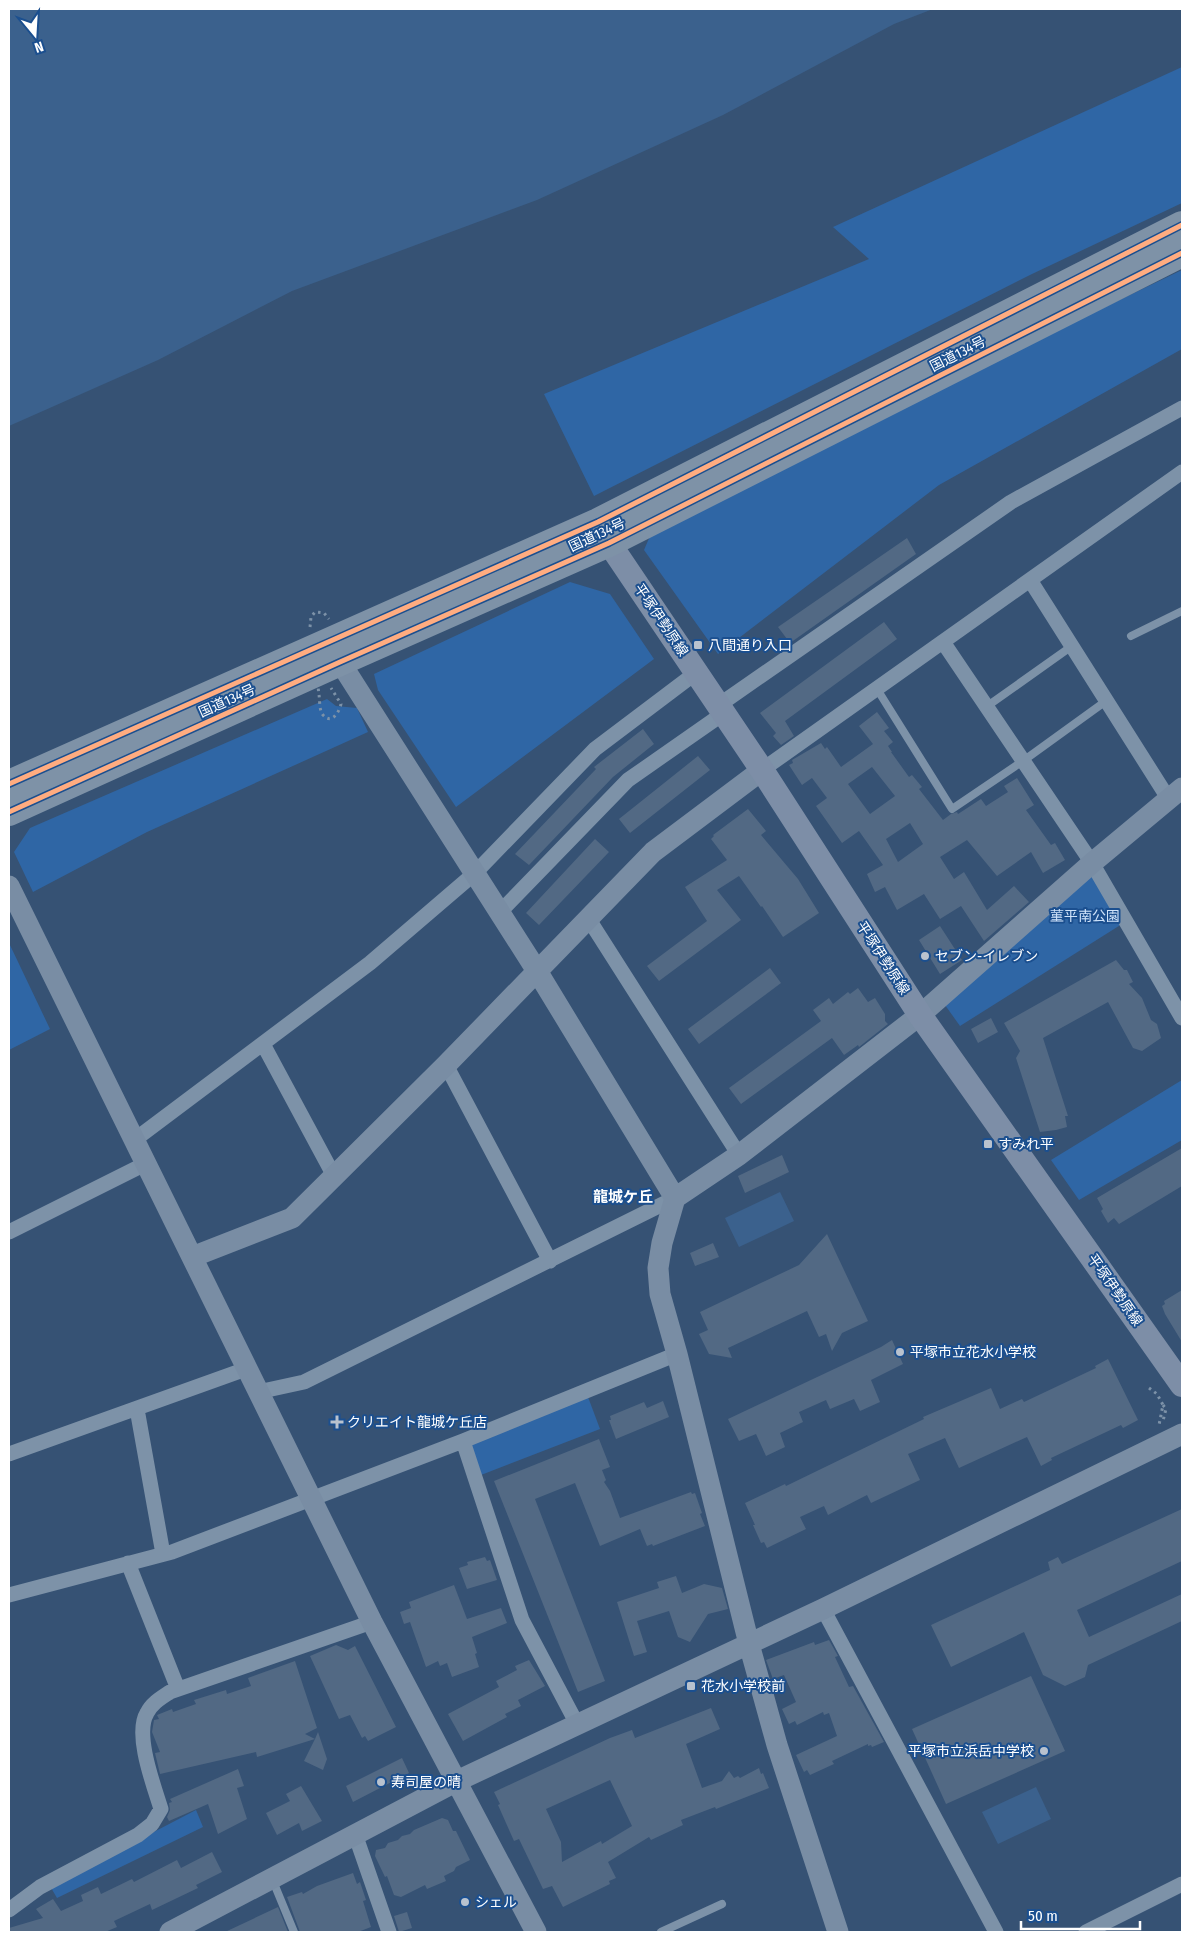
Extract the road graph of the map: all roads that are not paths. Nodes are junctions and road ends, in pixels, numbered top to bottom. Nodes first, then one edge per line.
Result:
1 (1182, 225) edge
2 (1182, 253) edge
3 (1182, 408) edge
4 (1182, 472) edge
5 (603, 533) junction
6 (1030, 580) junction
7 (1182, 611) edge
8 (1131, 636) dead end
9 (943, 642) junction
10 (1072, 646) junction
11 (340, 662) junction
12 (696, 672) junction
13 (877, 689) junction
14 (1106, 701) junction
15 (986, 707) junction
16 (722, 709) junction
17 (1023, 761) junction
18 (762, 770) junction
19 (9, 784) edge
20 (1178, 794) edge
21 (9, 812) edge
22 (1092, 863) junction
23 (475, 873) junction
24 (9, 886) edge
25 (500, 912) junction
26 (588, 918) junction
27 (537, 971) junction
28 (920, 1015) junction
29 (1182, 1018) edge
30 (264, 1044) junction
31 (446, 1065) junction
32 (134, 1140) junction
33 (739, 1155) junction
34 (145, 1164) junction
35 (334, 1176) junction
36 (675, 1198) junction
37 (9, 1232) edge
38 (192, 1257) junction
39 (550, 1261) junction
40 (677, 1354) junction
41 (246, 1369) junction
42 (1182, 1385) edge
43 (258, 1392) junction
44 (137, 1409) junction
45 (1182, 1434) edge
46 (463, 1441) junction
47 (9, 1454) edge
48 (311, 1499) junction
49 (163, 1554) junction
50 (128, 1563) junction
51 (9, 1596) edge
52 (823, 1609) junction
53 (372, 1622) junction
54 (749, 1644) junction
55 (178, 1689) junction
56 (577, 1724) junction
57 (457, 1781) junction
58 (355, 1834) junction
59 (272, 1878) junction
60 (1182, 1884) edge
61 (722, 1904) dead end
62 (9, 1910) edge
63 (170, 1932) edge
64 (294, 1932) edge
65 (389, 1932) edge
66 (536, 1932) edge
67 (661, 1932) edge
68 (838, 1932) edge
69 (996, 1932) edge
70 (1086, 1932) edge

1 - 5 highway, 国道134号
2 - 5 highway, 国道134号
3 - 16 street
4 - 6 street
5 - 11 highway, 国道134号
5 - 12 main road, 平塚伊勢原線
5 - 19 highway, 国道134号
6 - 9 street
6 - 10 street
7 - 8 lane
9 - 13 street
9 - 15 street
10 - 14 street
10 - 15 lane
11 - 21 highway, 国道134号
11 - 23 street
12 - 16 main road, 平塚伊勢原線
12 - 23 street
13 - 17 lane
13 - 18 street
14 - 17 lane
14 - 20 street
15 - 17 street
16 - 18 main road, 平塚伊勢原線
16 - 25 street
17 - 22 street
18 - 26 street
18 - 28 main road, 平塚伊勢原線
20 - 22 street
22 - 28 street
22 - 29 street
23 - 25 street
23 - 30 street
24 - 32 street
25 - 27 street
26 - 27 street
26 - 33 street
27 - 31 street
27 - 36 street
28 - 33 street
28 - 42 main road, 平塚伊勢原線
30 - 32 street
30 - 35 street
31 - 35 street
31 - 39 street
32 - 34 street
33 - 36 street
34 - 37 street
34 - 38 street
35 - 38 street
36 - 39 street
36 - 40 street
38 - 41 street
39 - 43 street
40 - 46 street
40 - 54 street
41 - 43 street
41 - 44 street
43 - 48 street
44 - 47 street
44 - 49 street
45 - 52 street
46 - 48 street
46 - 56 street
48 - 49 street
48 - 53 street
49 - 50 street
50 - 51 street
50 - 55 street
52 - 54 street
52 - 69 street
53 - 55 street
53 - 57 street
54 - 56 street
54 - 68 street
55 - 62 street
56 - 57 street
57 - 58 street
57 - 66 street
58 - 59 street
58 - 65 street
59 - 63 street
59 - 64 lane
60 - 70 street
61 - 67 lane

